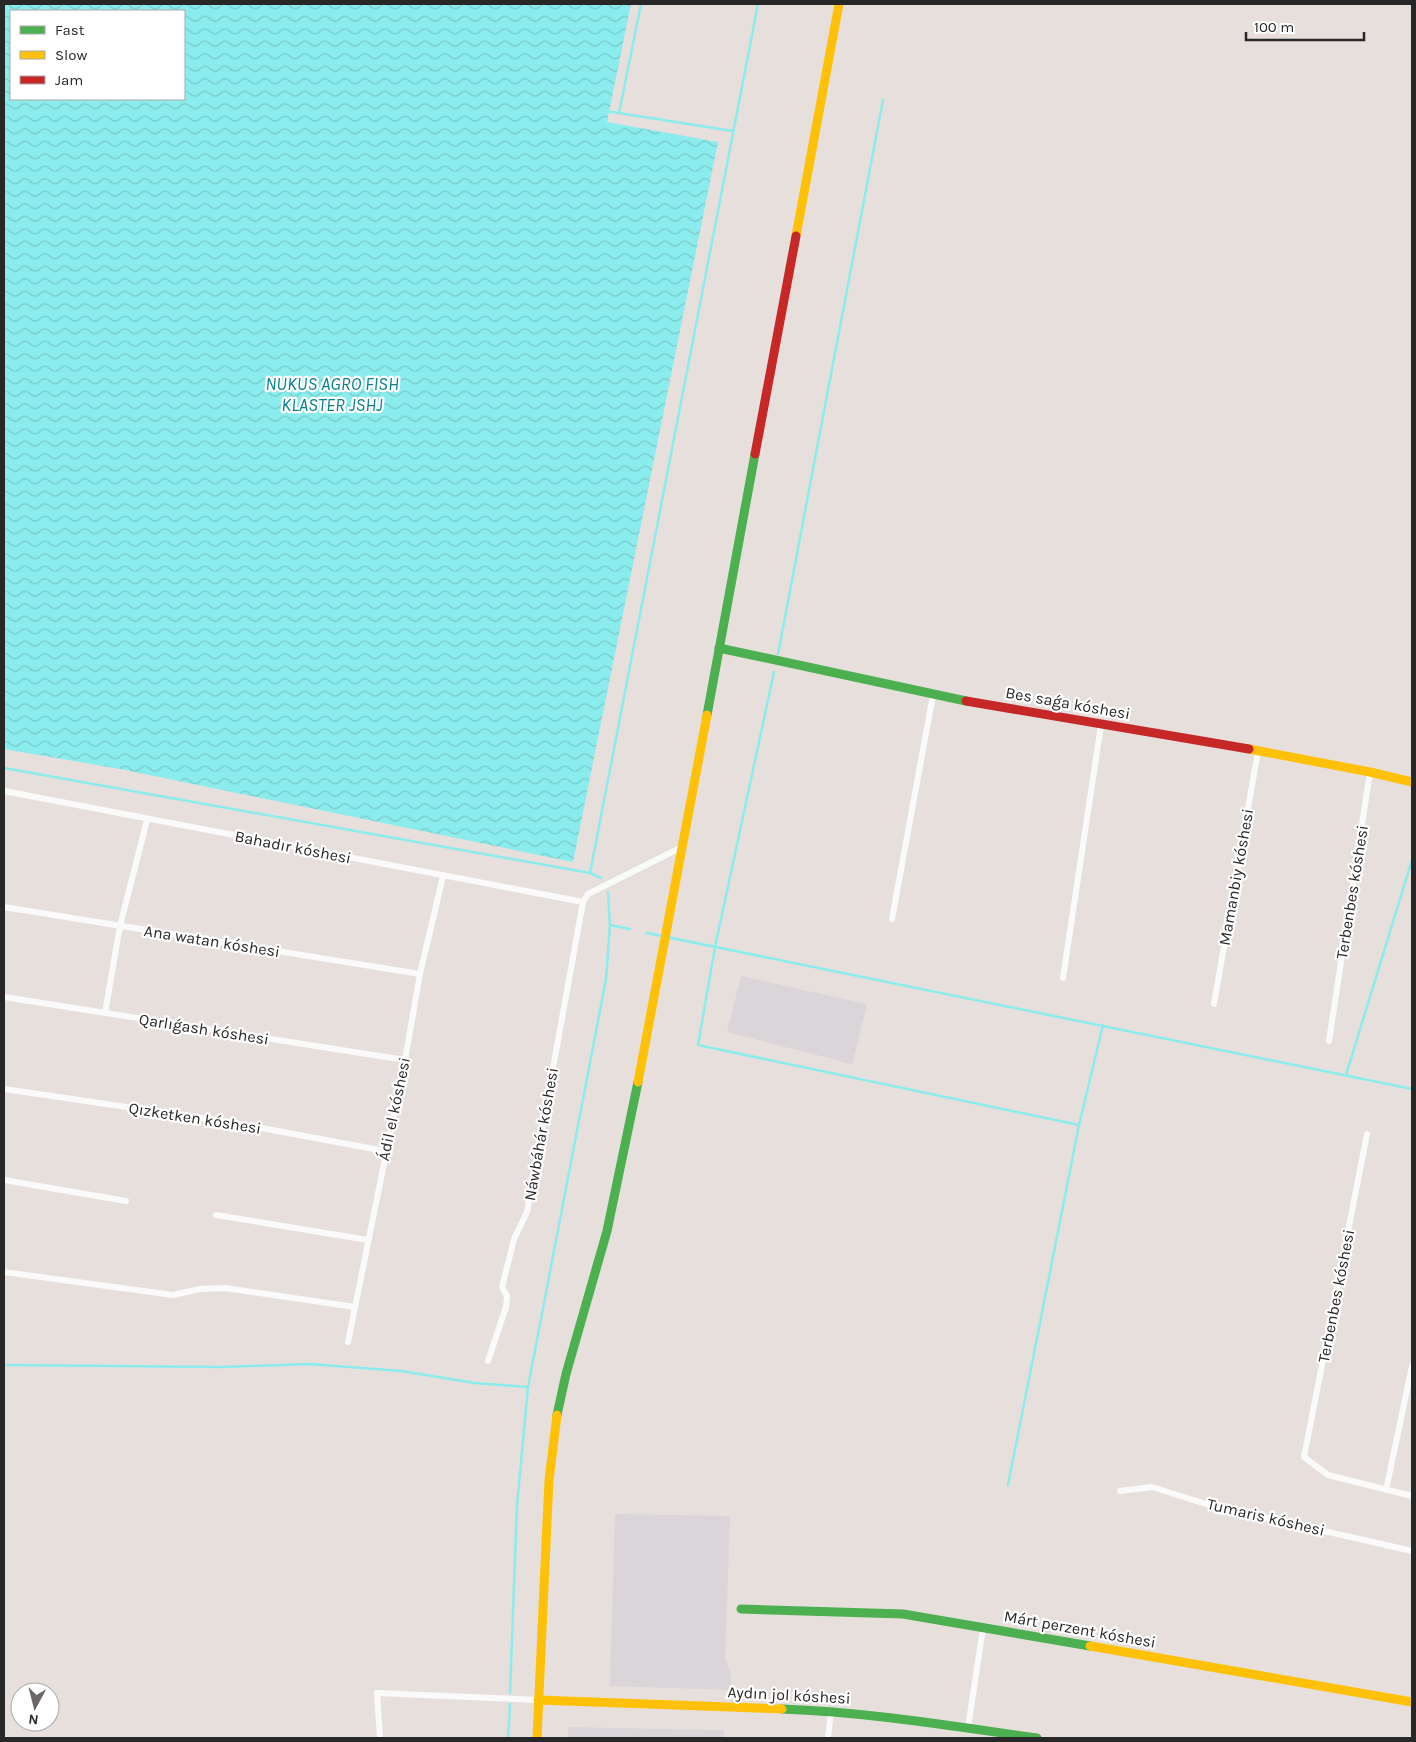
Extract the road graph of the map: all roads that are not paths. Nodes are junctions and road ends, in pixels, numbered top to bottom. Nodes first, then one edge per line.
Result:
1 (839, 4) edge
2 (719, 648) junction
3 (933, 695) junction
4 (1101, 725) junction
5 (1258, 751) junction
6 (1370, 772) junction
7 (1412, 782) edge
8 (4, 791) edge
9 (147, 820) junction
10 (682, 847) junction
11 (443, 876) junction
12 (583, 902) junction
13 (4, 907) edge
14 (892, 919) dead end
15 (120, 926) junction
16 (420, 974) junction
17 (1063, 978) dead end
18 (4, 997) edge
19 (1214, 1004) dead end
20 (105, 1013) junction
21 (1329, 1041) dead end
22 (405, 1060) junction
23 (4, 1089) edge
24 (1367, 1134) dead end
25 (386, 1151) junction
26 (4, 1180) edge
27 (126, 1201) dead end
28 (216, 1215) dead end
29 (368, 1240) junction
30 (4, 1272) edge
31 (355, 1307) junction
32 (348, 1342) dead end
33 (488, 1361) dead end
34 (1412, 1366) edge
35 (1386, 1490) junction
36 (1120, 1491) dead end
37 (1412, 1496) edge
38 (1412, 1551) edge
39 (741, 1609) dead end
40 (983, 1628) junction
41 (538, 1700) junction
42 (1412, 1702) edge
43 (831, 1711) junction
44 (968, 1728) junction
45 (989, 1735) edge
46 (380, 1738) edge
47 (537, 1738) edge
48 (828, 1738) edge
49 (1037, 1738) edge

1 - 2 street
2 - 3 street, Bes saǵa kóshesi
2 - 10 street
3 - 4 street, Bes saǵa kóshesi
3 - 14 street
4 - 5 street, Bes saǵa kóshesi
4 - 17 street
5 - 6 street, Bes saǵa kóshesi
5 - 19 street, Mamanbiy kóshesi
6 - 7 street, Bes saǵa kóshesi
6 - 21 street, Terbenbes kóshesi
8 - 9 street, Bahadır kóshesi
9 - 11 street, Bahadır kóshesi
9 - 15 street
10 - 12 street
10 - 41 street
11 - 12 street, Bahadır kóshesi
11 - 16 street, Ádil el kóshesi
12 - 33 street, Náwbáhár kóshesi
13 - 15 street, Ana watan kóshesi
15 - 16 street, Ana watan kóshesi
15 - 20 street
16 - 22 street, Ádil el kóshesi
18 - 20 street, Qarlıǵash kóshesi
20 - 22 street, Qarlıǵash kóshesi
22 - 25 street, Ádil el kóshesi
23 - 25 street, Qızketken kóshesi
24 - 35 street, Terbenbes kóshesi
25 - 29 street, Ádil el kóshesi
26 - 27 street
28 - 29 street
29 - 31 street, Ádil el kóshesi
30 - 31 street
31 - 32 street, Ádil el kóshesi
34 - 35 street
35 - 37 street
36 - 38 street, Tumaris kóshesi
39 - 40 street, Márt perzent kóshesi
40 - 42 street, Márt perzent kóshesi
40 - 44 street
41 - 43 street, Aydın jol kóshesi
41 - 46 street
41 - 47 street
43 - 44 street, Aydın jol kóshesi
43 - 48 street
44 - 45 street, Aydın jol kóshesi
45 - 49 street, Aydın jol kóshesi

